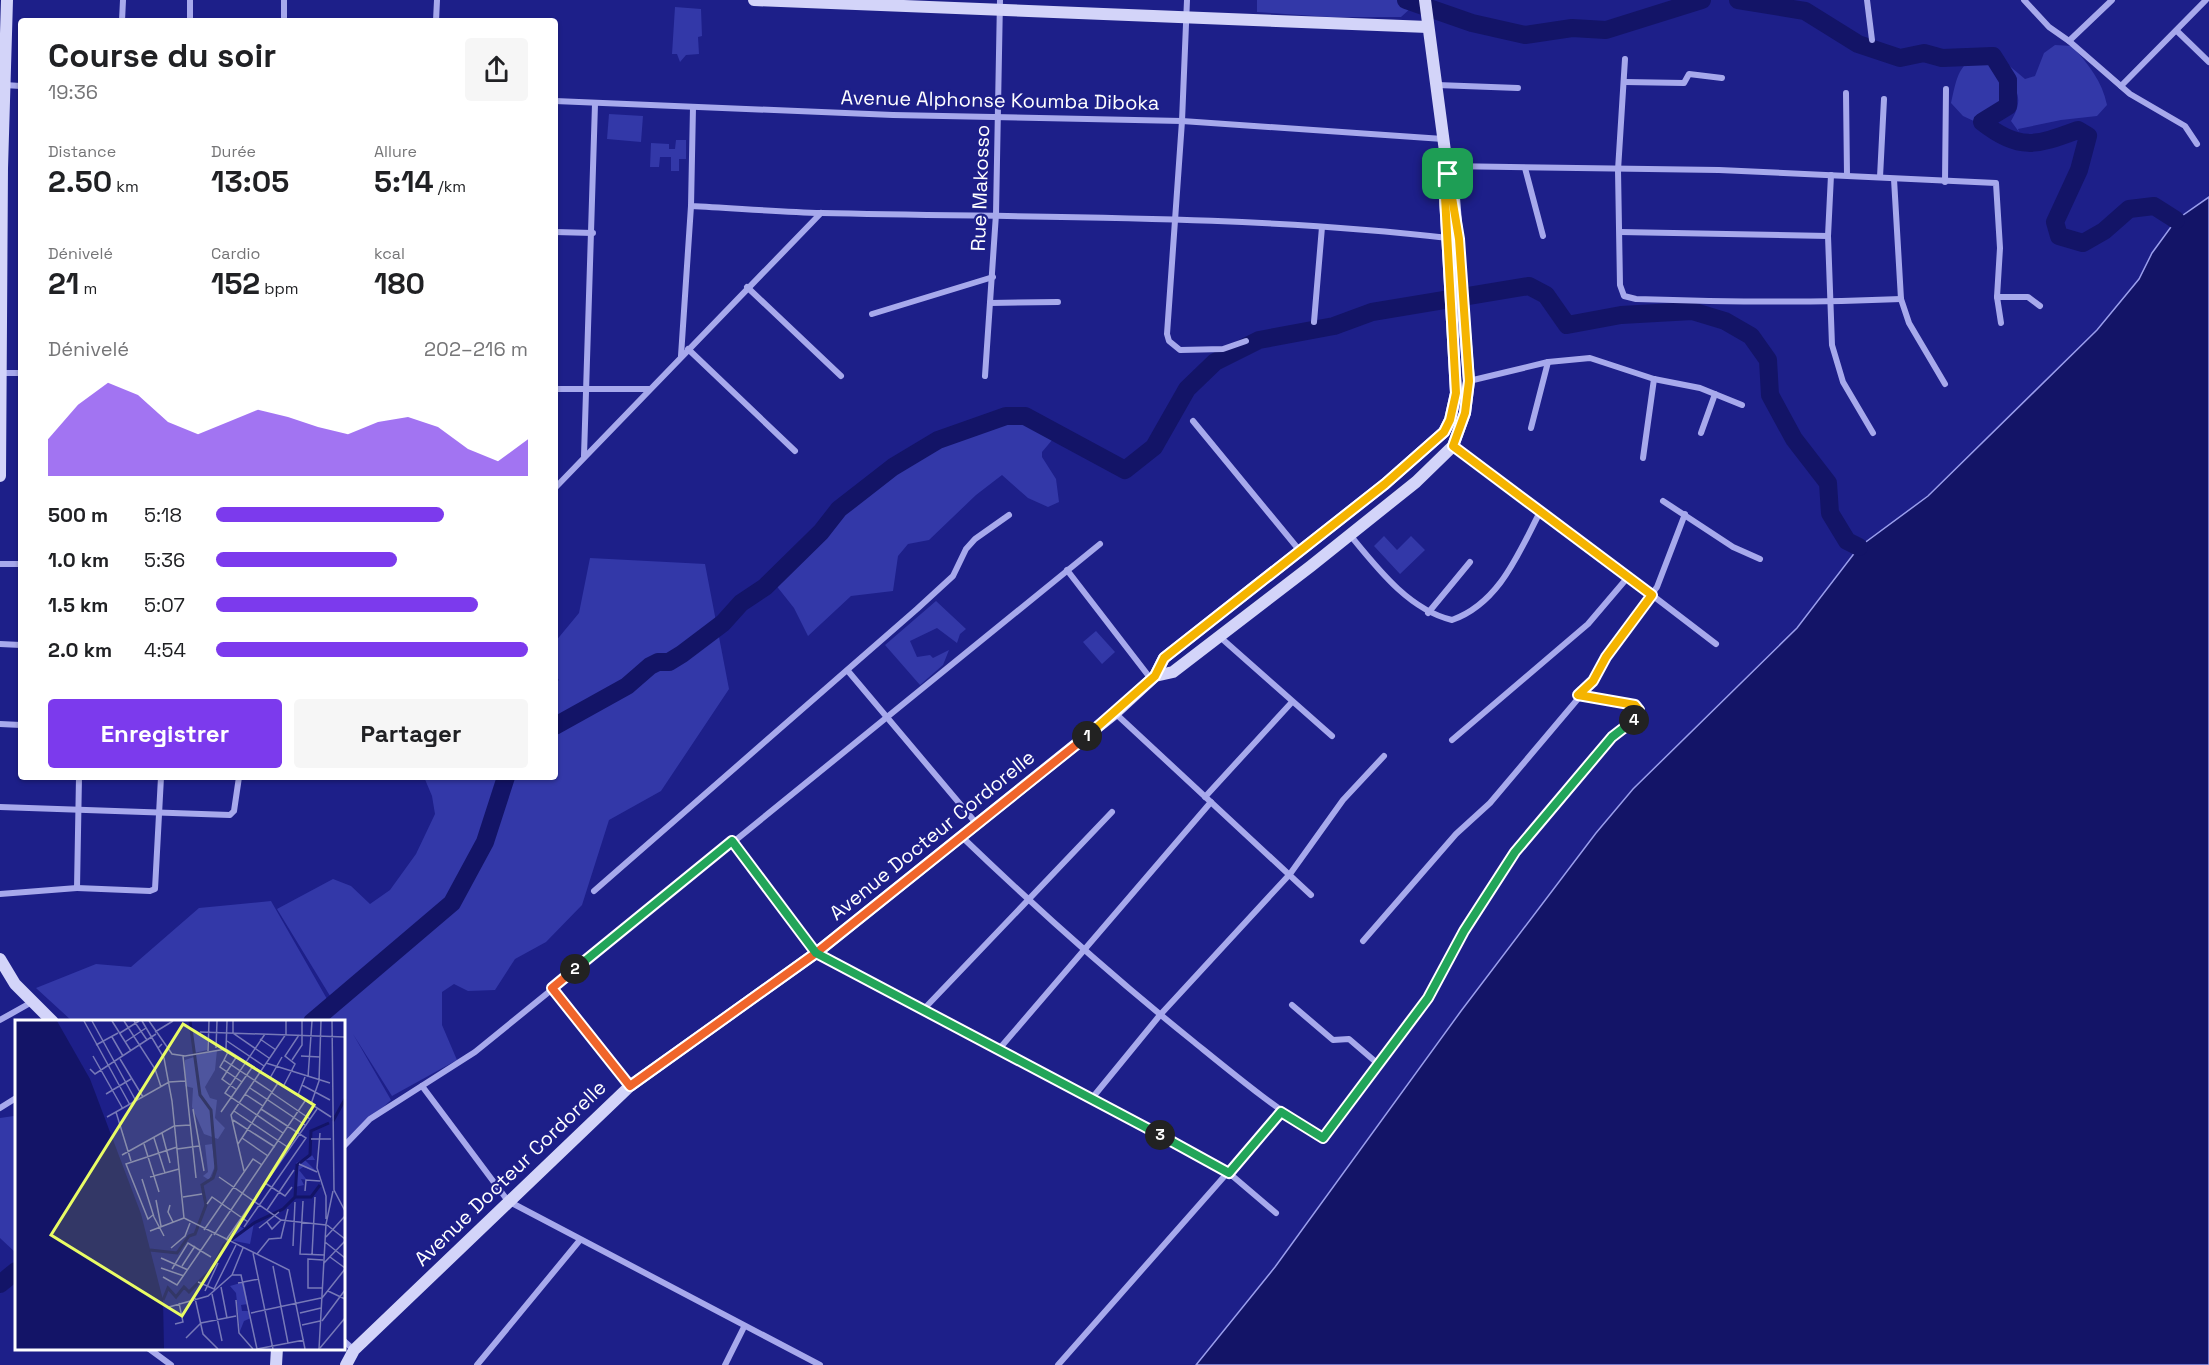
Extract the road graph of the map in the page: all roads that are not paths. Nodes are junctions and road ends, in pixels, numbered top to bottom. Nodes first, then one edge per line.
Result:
1 (7, 0) edge
2 (123, 0) edge
3 (190, 0) edge
4 (284, 0) edge
5 (437, 0) edge
6 (754, 0) edge
7 (1187, 0) edge
8 (1425, 0) edge
9 (1867, 0) edge
10 (2024, 0) edge
11 (2112, 0) edge
12 (2206, 0) edge
13 (810, 1) edge
14 (1000, 5) edge
15 (122, 18) edge
16 (190, 18) edge
17 (284, 18) edge
18 (436, 18) edge
19 (1186, 19) junction
20 (1428, 23) junction
21 (3, 29) edge
22 (2177, 31) junction
23 (1872, 40) dead end
24 (2069, 41) junction
25 (1625, 59) dead end
26 (2209, 62) edge
27 (1722, 78) dead end
28 (1625, 82) junction
29 (4, 85) junction
30 (1437, 85) junction
31 (18, 86) edge
32 (2121, 86) junction
33 (1518, 88) dead end
34 (1946, 89) dead end
35 (1846, 93) dead end
36 (1884, 99) dead end
37 (558, 101) edge
38 (595, 104) junction
39 (693, 107) junction
40 (999, 118) junction
41 (1182, 121) junction
42 (1443, 139) junction
43 (2197, 144) dead end
44 (1, 168) edge
45 (1525, 168) junction
46 (1448, 170) junction
47 (1618, 170) junction
48 (1831, 175) junction
49 (1847, 175) junction
50 (1880, 177) junction
51 (1894, 179) junction
52 (1945, 182) junction
53 (691, 206) junction
54 (821, 213) junction
55 (996, 214) junction
56 (1176, 219) junction
57 (1322, 227) junction
58 (558, 232) edge
59 (1620, 232) junction
60 (593, 233) junction
61 (1543, 236) dead end
62 (1828, 236) junction
63 (1453, 238) junction
64 (993, 277) junction
65 (747, 287) junction
66 (1997, 297) junction
67 (1901, 299) junction
68 (1058, 302) dead end
69 (990, 303) junction
70 (1830, 303) junction
71 (2040, 306) dead end
72 (1458, 309) junction
73 (872, 314) dead end
74 (1, 318) edge
75 (1314, 322) dead end
76 (2001, 323) dead end
77 (1246, 341) dead end
78 (688, 349) junction
79 (681, 356) junction
80 (1548, 362) junction
81 (1, 373) edge
82 (18, 373) edge
83 (841, 376) dead end
84 (985, 376) dead end
85 (1654, 379) junction
86 (1469, 381) junction
87 (1945, 384) dead end
88 (558, 389) edge
89 (585, 389) junction
90 (649, 389) junction
91 (1715, 394) junction
92 (1742, 405) dead end
93 (1193, 421) dead end
94 (1531, 428) dead end
95 (1701, 433) dead end
96 (1873, 433) dead end
97 (1453, 446) junction
98 (795, 451) dead end
99 (1, 455) edge
100 (584, 457) junction
101 (1642, 458) dead end
102 (0, 476) edge
103 (558, 485) edge
104 (1663, 501) dead end
105 (1541, 510) junction
106 (1684, 514) junction
107 (1009, 515) dead end
108 (1350, 535) junction
109 (1100, 544) dead end
110 (1300, 552) junction
111 (1760, 559) dead end
112 (1470, 562) dead end
113 (0, 564) edge
114 (18, 564) edge
115 (1067, 570) junction
116 (1628, 577) junction
117 (1652, 595) junction
118 (1428, 613) junction
119 (1220, 637) junction
120 (0, 644) edge
121 (1716, 644) dead end
122 (18, 645) edge
123 (848, 671) junction
124 (1153, 678) junction
125 (1578, 695) junction
126 (1292, 702) junction
127 (1115, 713) junction
128 (885, 717) junction
129 (0, 724) edge
130 (18, 725) edge
131 (1332, 736) dead end
132 (1452, 740) dead end
133 (1384, 756) dead end
134 (80, 780) edge
135 (161, 780) edge
136 (239, 780) edge
137 (1205, 796) junction
138 (1211, 802) junction
139 (0, 807) edge
140 (79, 810) junction
141 (1112, 812) dead end
142 (159, 813) junction
143 (976, 823) junction
144 (961, 835) junction
145 (732, 841) junction
146 (1290, 874) junction
147 (77, 888) junction
148 (594, 891) dead end
149 (0, 894) edge
150 (1311, 895) dead end
151 (1028, 901) junction
152 (1363, 941) dead end
153 (1085, 951) junction
154 (816, 953) junction
155 (0, 959) edge
156 (552, 988) junction
157 (32, 1002) junction
158 (1292, 1005) dead end
159 (923, 1010) junction
160 (1160, 1015) junction
161 (0, 1020) edge
162 (51, 1020) edge
163 (1000, 1048) junction
164 (1377, 1063) junction
165 (422, 1086) junction
166 (630, 1086) junction
167 (1093, 1097) junction
168 (15, 1099) edge
169 (0, 1108) edge
170 (1281, 1112) junction
171 (345, 1145) edge
172 (1229, 1173) junction
173 (508, 1201) junction
174 (1276, 1213) dead end
175 (579, 1240) junction
176 (744, 1327) junction
177 (345, 1342) edge
178 (150, 1350) edge
179 (278, 1350) edge
180 (354, 1350) junction
181 (805, 1362) edge
182 (171, 1365) edge
183 (276, 1365) edge
184 (346, 1365) edge
185 (477, 1365) edge
186 (725, 1365) edge
187 (819, 1365) edge
188 (1058, 1365) edge

1 - 21 street
2 - 15 street
3 - 16 street
4 - 17 street
5 - 18 street
6 - 13 street
7 - 19 street
8 - 20 street
9 - 23 street
10 - 24 street
11 - 24 street
12 - 22 street
13 - 14 street
14 - 19 street
14 - 40 street, Rue Makosso
19 - 20 street
19 - 41 street
20 - 30 street
21 - 29 street
22 - 26 street
22 - 32 street
24 - 32 street
25 - 28 street
27 - 28 street
28 - 47 street
29 - 31 street
29 - 44 street
30 - 33 street
30 - 42 street
32 - 43 street
34 - 52 street
35 - 49 street
36 - 50 street
37 - 38 street, Avenue Alphonse Koumba Diboka
38 - 39 street, Avenue Alphonse Koumba Diboka
38 - 60 street
39 - 40 street, Avenue Alphonse Koumba Diboka
39 - 53 street
40 - 41 street, Avenue Alphonse Koumba Diboka
40 - 55 street, Rue Makosso
41 - 42 street, Avenue Alphonse Koumba Diboka
41 - 56 street
42 - 46 street
44 - 74 street
45 - 46 street
45 - 47 street
45 - 61 street
46 - 63 street
47 - 48 street
47 - 59 street
48 - 49 street
48 - 62 street
49 - 50 street
50 - 51 street
51 - 52 street
51 - 67 street
52 - 66 street
53 - 54 street
53 - 79 street
54 - 55 street
54 - 65 street
55 - 56 street
55 - 64 street, Rue Makosso
56 - 57 street
56 - 77 street
57 - 63 street
57 - 75 street
58 - 60 street
59 - 62 street
59 - 70 street
60 - 89 street
62 - 70 street
63 - 72 street
64 - 69 street, Rue Makosso
64 - 73 street
65 - 78 street
65 - 83 street
66 - 71 street
66 - 76 street
67 - 70 street
67 - 87 street
68 - 69 street
69 - 84 street, Rue Makosso
70 - 96 street
72 - 86 street, Avenue Docteur Cordorelle
72 - 110 street
74 - 81 street
78 - 79 street
78 - 98 street
79 - 90 street
80 - 85 street
80 - 86 street
80 - 94 street
81 - 82 street
81 - 99 street
85 - 91 street
85 - 101 street
86 - 97 street, Avenue Docteur Cordorelle
88 - 89 street
89 - 90 street
89 - 100 street
90 - 100 street
91 - 92 street
91 - 95 street
93 - 110 street
97 - 105 street
97 - 108 street, Avenue Docteur Cordorelle
99 - 102 street
100 - 103 street
104 - 106 street
105 - 116 street
105 - 118 street
106 - 111 street
106 - 117 street
107 - 123 street
108 - 118 street
108 - 119 street, Avenue Docteur Cordorelle
109 - 115 street
110 - 124 street
112 - 118 street
113 - 114 street
115 - 124 street
115 - 128 street
116 - 117 street
116 - 132 street
117 - 121 street
117 - 125 street
119 - 124 street, Avenue Docteur Cordorelle
119 - 126 street
120 - 122 street
123 - 128 street
123 - 148 street
124 - 127 street, Avenue Docteur Cordorelle
125 - 152 street
125 - 164 street
126 - 131 street
126 - 137 street
127 - 137 street
127 - 143 street, Avenue Docteur Cordorelle
128 - 143 street
128 - 145 street
129 - 130 street
133 - 146 street
134 - 140 street
135 - 142 street
136 - 142 street
137 - 138 street
138 - 146 street
138 - 153 street
139 - 140 street
140 - 142 street
140 - 147 street
141 - 151 street
142 - 147 street
143 - 144 street, Avenue Docteur Cordorelle
144 - 151 street
144 - 154 street, Avenue Docteur Cordorelle
145 - 154 street
145 - 156 street
146 - 150 street
146 - 160 street
147 - 149 street
151 - 153 street
151 - 159 street
153 - 160 street
153 - 163 street
154 - 159 street
154 - 166 street, Avenue Docteur Cordorelle
155 - 157 street
156 - 165 street
156 - 166 street
157 - 161 street
157 - 162 street
158 - 164 street
159 - 163 street
160 - 167 street
160 - 170 street
163 - 167 street
164 - 170 street
165 - 171 street
165 - 173 street
166 - 173 street, Avenue Docteur Cordorelle
167 - 172 street
168 - 169 street
170 - 172 street
172 - 174 street
172 - 188 street
173 - 175 street
173 - 180 street, Avenue Docteur Cordorelle
175 - 176 street
175 - 185 street
176 - 181 street
176 - 186 street
177 - 180 street
178 - 182 street
179 - 183 street
180 - 184 street, Avenue Docteur Cordorelle
181 - 187 street

